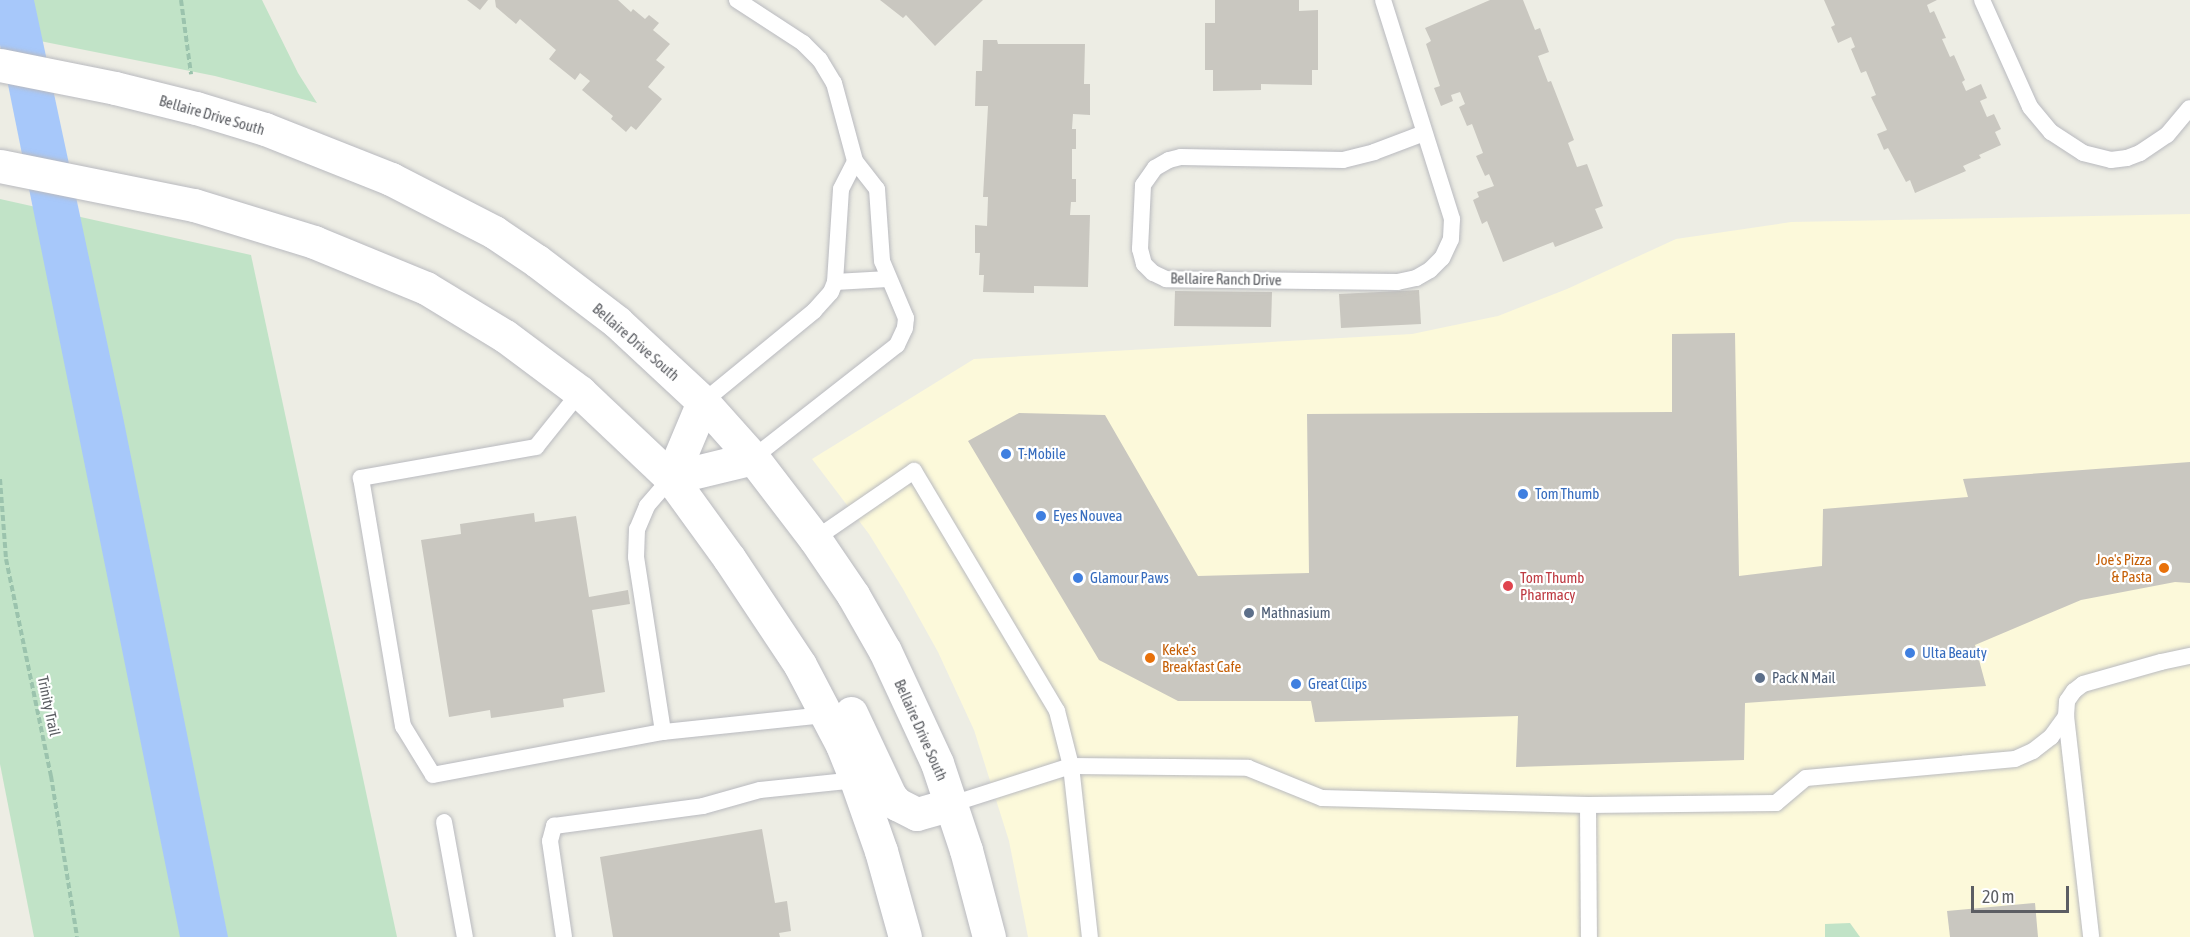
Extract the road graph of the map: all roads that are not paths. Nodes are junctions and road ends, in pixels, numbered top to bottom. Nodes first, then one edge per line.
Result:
1 (737, 0) edge
2 (1383, 0) edge
3 (1982, 0) edge
4 (0, 65) edge
5 (2190, 108) edge
6 (1424, 133) junction
7 (855, 161) junction
8 (0, 166) edge
9 (888, 279) junction
10 (836, 282) junction
11 (580, 392) junction
12 (703, 402) junction
13 (753, 458) junction
14 (671, 478) junction
15 (815, 538) junction
16 (756, 597) junction
17 (2190, 656) edge
18 (826, 715) junction
19 (2066, 716) junction
20 (663, 732) junction
21 (1071, 766) junction
22 (856, 780) junction
23 (952, 804) junction
24 (1588, 805) junction
25 (444, 822) dead end
26 (465, 937) edge
27 (564, 937) edge
28 (905, 937) edge
29 (989, 937) edge
30 (1090, 937) edge
31 (1589, 937) edge
32 (2091, 937) edge

1 - 7 lane
2 - 6 lane, Bellaire Ranch Drive
3 - 5 lane
4 - 12 main road, Bellaire Drive South
6 - 6 lane, Bellaire Ranch Drive
7 - 9 lane
7 - 10 lane
8 - 11 main road
9 - 10 lane
9 - 13 lane
10 - 12 lane
11 - 14 main road
11 - 20 lane
12 - 13 main road, Bellaire Drive South
12 - 14 main road
13 - 14 main road
13 - 15 main road, Bellaire Drive South
14 - 16 main road
14 - 20 lane
15 - 21 lane
15 - 23 main road, Bellaire Drive South
16 - 18 main road
16 - 23 main road
17 - 19 lane
18 - 20 lane
18 - 22 main road
19 - 24 lane
19 - 32 lane
21 - 23 lane
21 - 24 lane
21 - 30 lane
22 - 27 lane
22 - 28 main road
23 - 29 main road, Bellaire Drive South
24 - 31 lane
25 - 26 lane

